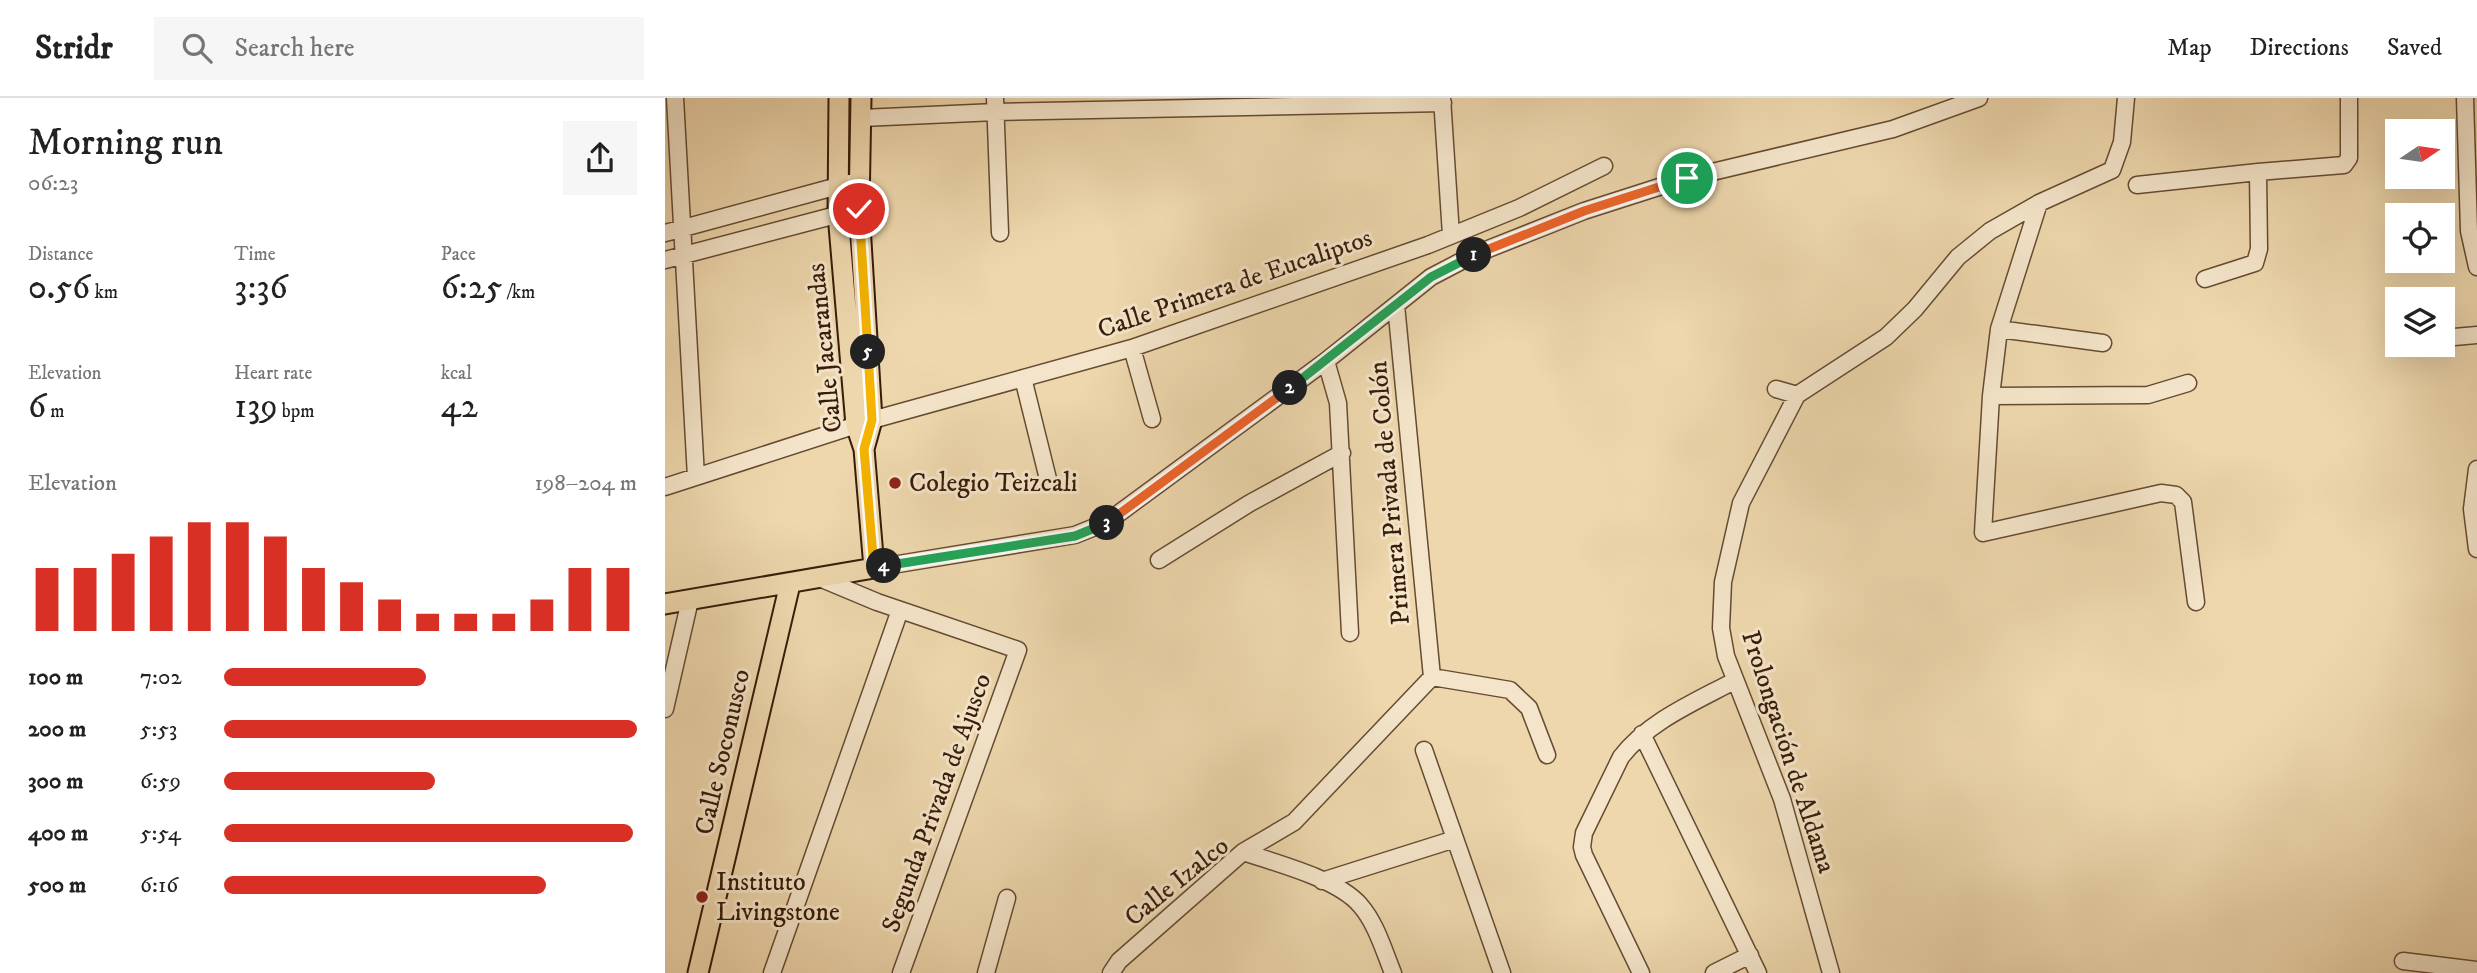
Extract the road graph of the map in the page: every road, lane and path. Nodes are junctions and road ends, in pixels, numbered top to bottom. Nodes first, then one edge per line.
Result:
1 (675, 98) edge
2 (839, 98) edge
3 (861, 98) edge
4 (1978, 98) edge
5 (2126, 98) edge
6 (2349, 98) edge
7 (2465, 98) edge
8 (1442, 100) edge
9 (1291, 102) edge
10 (995, 105) edge
11 (862, 118) junction
12 (1604, 166) dead end
13 (2258, 172) junction
14 (858, 181) junction
15 (838, 185) junction
16 (2137, 185) dead end
17 (2039, 202) junction
18 (859, 209) junction
19 (838, 214) junction
20 (681, 228) junction
21 (665, 233) edge
22 (1000, 233) dead end
23 (1451, 235) junction
24 (681, 255) junction
25 (665, 260) edge
26 (2477, 263) edge
27 (2206, 279) dead end
28 (1396, 305) junction
29 (1999, 329) junction
30 (2477, 335) edge
31 (2455, 337) edge
32 (2103, 343) dead end
33 (1132, 348) junction
34 (1326, 361) junction
35 (1023, 378) junction
36 (2188, 383) dead end
37 (1776, 389) dead end
38 (1797, 395) junction
39 (1991, 396) junction
40 (1152, 419) dead end
41 (864, 423) junction
42 (1342, 453) junction
43 (2477, 469) edge
44 (696, 477) junction
45 (1049, 483) dead end
46 (665, 487) edge
47 (2477, 549) edge
48 (1159, 560) dead end
49 (874, 568) junction
50 (822, 579) junction
51 (790, 584) junction
52 (690, 600) junction
53 (2196, 601) dead end
54 (665, 604) edge
55 (900, 610) junction
56 (1350, 633) dead end
57 (1432, 677) junction
58 (1734, 681) junction
59 (665, 709) edge
60 (1642, 734) junction
61 (1424, 750) dead end
62 (1546, 755) dead end
63 (1455, 839) junction
64 (1243, 852) junction
65 (1322, 881) junction
66 (1007, 898) dead end
67 (1750, 955) junction
68 (2403, 961) dead end
69 (2477, 970) edge
70 (698, 973) edge
71 (772, 973) edge
72 (901, 973) edge
73 (986, 973) edge
74 (1111, 973) edge
75 (1393, 973) edge
76 (1502, 973) edge
77 (1641, 973) edge
78 (1714, 973) edge
79 (1758, 973) edge
80 (1831, 973) edge

1 - 20 street
2 - 15 main road, Calle Jacarandas
3 - 11 main road, Calle Jacarandas
4 - 28 street
5 - 17 street, Prolongación de Aldama
6 - 13 street
7 - 26 street
8 - 9 street
8 - 23 street
9 - 10 street
10 - 11 street
10 - 22 street
11 - 14 main road, Calle Jacarandas
12 - 23 street, Calle Primera de Eucaliptos
13 - 16 street
13 - 27 street
14 - 15 street
14 - 18 main road, Calle Jacarandas
15 - 19 main road, Calle Jacarandas
15 - 20 street
17 - 29 street
17 - 38 street, Prolongación de Aldama
18 - 19 street
18 - 41 main road, Calle Jacarandas
19 - 24 street
19 - 41 main road, Calle Jacarandas
20 - 21 street
20 - 24 street
23 - 33 street, Calle Primera de Eucaliptos
24 - 25 street
24 - 44 street
28 - 34 street
28 - 57 street, Primera Privada de Colón
29 - 32 street
29 - 39 street
30 - 31 street
33 - 35 street, Calle Primera de Eucaliptos
33 - 40 street
34 - 42 street, Primera Privada de Colón
34 - 49 street
35 - 41 street, Calle Primera de Eucaliptos
35 - 45 street
36 - 39 street
37 - 38 street
38 - 58 street, Prolongación de Aldama
39 - 53 street
41 - 44 street, Calle Primera de Eucaliptos
41 - 49 main road, Calle Jacarandas
42 - 48 street
42 - 56 street, Primera Privada de Colón
43 - 47 street
44 - 46 street, Calle Primera de Eucaliptos
49 - 50 main road
50 - 51 main road
50 - 55 street
51 - 52 main road
51 - 70 main road, Calle Soconusco
52 - 54 main road
52 - 59 street
55 - 71 street
55 - 72 street, Segunda Privada de Ajusco
57 - 62 street
57 - 64 street
58 - 60 street
58 - 80 street, Prolongación de Aldama
60 - 67 street
60 - 77 street
61 - 63 street
63 - 65 street
63 - 76 street
64 - 65 street, Calle Izalco
64 - 74 street, Calle Izalco
65 - 75 street, Calle Izalco
66 - 73 street
67 - 78 street
67 - 79 street
68 - 69 street

